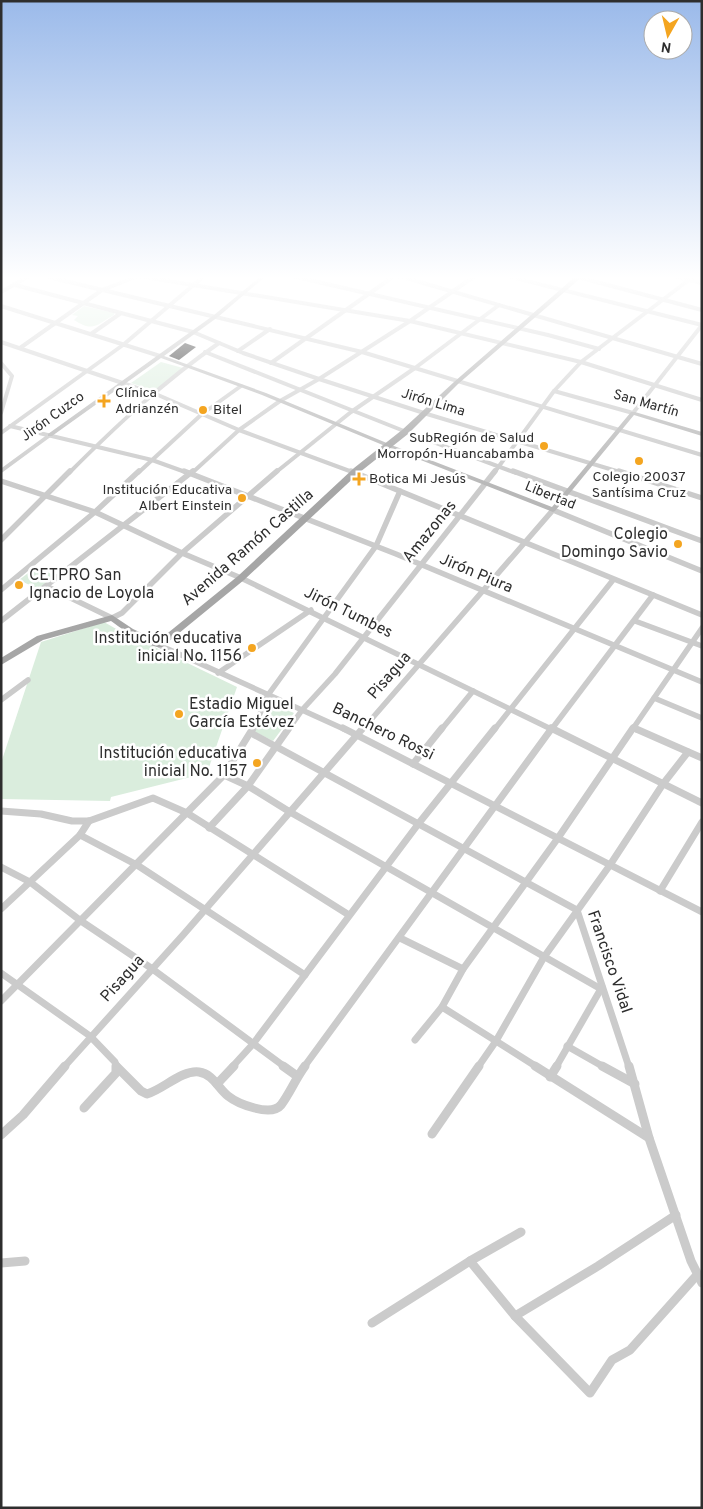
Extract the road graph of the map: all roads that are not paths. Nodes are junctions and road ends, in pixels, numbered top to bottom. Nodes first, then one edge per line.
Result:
1 (15, 346) edge
2 (119, 346) edge
3 (130, 346) edge
4 (173, 346) edge
5 (214, 346) edge
6 (227, 346) edge
7 (245, 346) edge
8 (296, 346) edge
9 (340, 346) edge
10 (371, 346) edge
11 (444, 346) edge
12 (503, 346) edge
13 (516, 346) edge
14 (589, 346) edge
15 (602, 346) edge
16 (640, 346) edge
17 (686, 346) edge
18 (20, 348) joint
19 (599, 349) junction
20 (238, 351) junction
21 (205, 352) junction
22 (362, 352) junction
23 (160, 356) junction
24 (251, 356) junction
25 (678, 358) junction
26 (581, 362) junction
27 (1, 363) edge
28 (271, 363) junction
29 (702, 364) edge
30 (237, 365) junction
31 (187, 366) junction
32 (415, 368) junction
33 (86, 370) junction
34 (319, 379) junction
35 (123, 382) junction
36 (460, 382) junction
37 (240, 386) junction
38 (656, 386) junction
39 (298, 391) junction
40 (554, 391) junction
41 (154, 393) junction
42 (373, 397) junction
43 (702, 400) edge
44 (280, 401) junction
45 (542, 407) junction
46 (351, 412) junction
47 (426, 413) junction
48 (1, 414) edge
49 (202, 414) junction
50 (633, 414) junction
51 (335, 424) junction
52 (10, 426) junction
53 (239, 430) junction
54 (620, 431) junction
55 (1, 433) edge
56 (407, 433) junction
57 (702, 434) edge
58 (50, 435) junction
59 (517, 440) junction
60 (97, 445) junction
61 (391, 447) junction
62 (300, 452) junction
63 (702, 455) edge
64 (152, 460) junction
65 (592, 462) junction
66 (499, 467) junction
67 (1, 471) edge
68 (356, 473) junction
69 (190, 474) junction
70 (1, 481) edge
71 (486, 483) junction
72 (569, 491) junction
73 (400, 492) junction
74 (46, 495) junction
75 (246, 496) junction
76 (702, 498) edge
77 (553, 510) junction
78 (94, 512) junction
79 (460, 515) junction
80 (306, 519) junction
81 (125, 526) junction
82 (1, 540) edge
83 (702, 541) edge
84 (524, 543) junction
85 (376, 546) junction
86 (182, 553) junction
87 (420, 564) junction
88 (702, 571) edge
89 (241, 578) junction
90 (613, 580) junction
91 (48, 587) junction
92 (1, 590) edge
93 (482, 590) junction
94 (653, 595) junction
95 (311, 610) junction
96 (702, 615) edge
97 (326, 617) junction
98 (112, 618) junction
99 (1, 621) edge
100 (635, 621) junction
101 (575, 628) junction
102 (702, 628) edge
103 (364, 636) junction
104 (693, 642) junction
105 (159, 645) junction
106 (614, 645) junction
107 (702, 646) edge
108 (1, 662) edge
109 (419, 663) junction
110 (674, 670) junction
111 (218, 673) junction
112 (28, 680) dead end
113 (702, 682) edge
114 (473, 690) junction
115 (268, 695) junction
116 (654, 698) junction
117 (1, 700) edge
118 (511, 709) junction
119 (302, 710) junction
120 (702, 718) edge
121 (633, 728) junction
122 (552, 730) junction
123 (251, 733) junction
124 (358, 735) junction
125 (275, 746) junction
126 (688, 752) junction
127 (612, 758) junction
128 (702, 758) edge
129 (413, 764) junction
130 (325, 772) junction
131 (224, 776) junction
132 (451, 783) junction
133 (663, 784) junction
134 (248, 786) junction
135 (702, 803) edge
136 (495, 806) junction
137 (1, 811) edge
138 (290, 812) junction
139 (186, 813) junction
140 (88, 821) junction
141 (702, 822) edge
142 (419, 823) junction
143 (208, 828) junction
144 (80, 835) junction
145 (558, 838) junction
146 (463, 848) junction
147 (252, 854) junction
148 (137, 865) junction
149 (610, 865) junction
150 (1, 866) edge
151 (387, 867) junction
152 (526, 881) junction
153 (30, 882) junction
154 (432, 891) junction
155 (660, 891) junction
156 (1, 909) edge
157 (206, 909) junction
158 (577, 910) junction
159 (702, 912) edge
160 (349, 915) junction
161 (81, 922) junction
162 (493, 926) junction
163 (400, 938) junction
164 (544, 957) junction
165 (151, 968) junction
166 (463, 969) junction
167 (1, 973) edge
168 (305, 976) junction
169 (16, 985) junction
170 (602, 987) junction
171 (1, 1001) edge
172 (442, 1007) junction
173 (90, 1036) junction
174 (415, 1040) dead end
175 (496, 1041) junction
176 (253, 1044) junction
177 (567, 1046) junction
178 (117, 1067) junction
179 (297, 1076) junction
180 (550, 1077) junction
181 (217, 1084) junction
182 (635, 1084) junction
183 (84, 1108) dead end
184 (432, 1134) dead end
185 (1, 1135) edge
186 (649, 1138) junction
187 (676, 1215) junction
188 (521, 1232) dead end
189 (25, 1260) dead end
190 (470, 1261) junction
191 (1, 1263) edge
192 (699, 1279) edge
193 (515, 1316) junction
194 (372, 1323) dead end

1 - 18 street
2 - 33 street
3 - 23 street
4 - 23 street, Jirón Cuzco
5 - 21 street
6 - 20 street, Jirón Lima
7 - 20 street
8 - 28 street
9 - 22 street
10 - 22 street
11 - 32 street
12 - 36 main road, Avenida Ramón Castilla
13 - 26 street
14 - 19 street
15 - 19 street, Amazonas
16 - 25 street
17 - 25 street, Pisagua
18 - 33 street
19 - 26 street, Amazonas
20 - 24 street, Jirón Lima
21 - 30 street
21 - 31 street
22 - 32 street
22 - 34 street
23 - 31 street, Libertad
23 - 35 street, Jirón Cuzco
24 - 28 street, Jirón Lima
24 - 30 street
25 - 29 street
25 - 38 street, Pisagua
26 - 38 street
26 - 40 street, Amazonas
27 - 48 street
28 - 34 street, Jirón Lima
30 - 39 street
31 - 37 street, Libertad
31 - 41 street
32 - 36 street
32 - 42 street
33 - 35 street
33 - 52 street
34 - 39 street
34 - 42 street, Jirón Lima
35 - 41 street
35 - 58 street, Jirón Cuzco
36 - 45 street
36 - 47 main road, Avenida Ramón Castilla
37 - 44 street, Libertad
37 - 49 street
38 - 43 street
38 - 50 street, Pisagua
39 - 44 street
39 - 46 street
40 - 45 street, Amazonas
40 - 50 street, San Martín
41 - 49 street
41 - 60 street
42 - 46 street
42 - 47 street, Jirón Lima
44 - 51 street, Libertad
44 - 53 street
45 - 54 street
45 - 59 street, Amazonas
46 - 51 street
46 - 56 street
47 - 56 main road, Avenida Ramón Castilla
47 - 59 street, Jirón Lima
49 - 53 street
49 - 64 street
50 - 54 street, Pisagua
50 - 57 street, San Martín
51 - 61 street, Libertad
51 - 62 street
52 - 55 street
52 - 58 street, Jirón Piura
53 - 62 street
53 - 69 street
54 - 63 street
54 - 65 street, Pisagua
56 - 61 main road, Avenida Ramón Castilla
56 - 66 street
58 - 60 street, Jirón Piura
58 - 67 street, Jirón Cuzco
59 - 65 street, Jirón Lima
59 - 66 street, Amazonas
60 - 64 street, Jirón Piura
60 - 74 street
61 - 68 main road, Avenida Ramón Castilla
61 - 71 street, Libertad
62 - 68 street
62 - 75 street
64 - 69 street, Jirón Piura
64 - 78 street
65 - 72 street, Pisagua
65 - 76 street, Jirón Lima
66 - 71 street, Amazonas
66 - 72 street
68 - 73 street
68 - 80 main road, Avenida Ramón Castilla
69 - 75 street, Jirón Piura
69 - 81 street
70 - 74 street, Jirón Tumbes
71 - 77 street, Libertad
71 - 79 street, Amazonas
72 - 77 street, Pisagua
72 - 83 street
73 - 79 street
73 - 85 street
74 - 78 street, Jirón Tumbes
74 - 82 street
75 - 80 street, Jirón Piura
75 - 86 street
77 - 84 street, Pisagua
77 - 88 street, Libertad
78 - 81 street, Jirón Tumbes
78 - 92 street
79 - 84 street
79 - 87 street, Amazonas
80 - 85 street, Jirón Piura
80 - 89 main road, Avenida Ramón Castilla
81 - 86 street, Jirón Tumbes
81 - 91 street
84 - 90 street
84 - 93 street, Pisagua
85 - 87 street, Jirón Piura
85 - 97 street
86 - 89 street, Jirón Tumbes
86 - 98 street
87 - 93 street, Jirón Piura
87 - 103 street, Amazonas
89 - 95 street, Jirón Tumbes
89 - 105 main road, Avenida Ramón Castilla
90 - 94 street
90 - 101 street
91 - 98 street, Banchero Rossi
91 - 99 street
93 - 101 street, Jirón Piura
93 - 109 street, Pisagua
94 - 96 street
94 - 100 street
95 - 97 street, Jirón Tumbes
95 - 111 street
97 - 103 street, Jirón Tumbes
97 - 115 street
98 - 105 main road, Banchero Rossi
98 - 108 main road
100 - 104 street
100 - 106 street
101 - 106 street, Jirón Piura
101 - 118 street
102 - 104 street
103 - 109 street, Jirón Tumbes
103 - 119 street, Amazonas
104 - 107 street
104 - 110 street
105 - 111 street, Banchero Rossi
106 - 110 street, Jirón Piura
106 - 122 street
109 - 114 street, Jirón Tumbes
109 - 124 street, Pisagua
110 - 113 street, Jirón Piura
110 - 116 street
111 - 115 street, Banchero Rossi
112 - 117 street
114 - 118 street, Jirón Tumbes
114 - 129 street
115 - 119 street, Banchero Rossi
115 - 123 street
116 - 120 street
116 - 121 street
118 - 122 street, Jirón Tumbes
118 - 132 street
119 - 124 street, Banchero Rossi
119 - 125 street, Amazonas
121 - 126 street
121 - 127 street
122 - 127 street, Jirón Tumbes
122 - 136 street
123 - 125 street, Francisco Vidal
123 - 131 street
124 - 129 street, Banchero Rossi
124 - 130 street, Pisagua
125 - 130 street, Francisco Vidal
125 - 134 street, Amazonas
126 - 128 street
126 - 133 street
127 - 133 street, Jirón Tumbes
127 - 145 street
129 - 132 street, Banchero Rossi
130 - 138 street, Pisagua
130 - 142 street, Francisco Vidal
131 - 134 street
131 - 139 street
132 - 136 street, Banchero Rossi
132 - 142 street
133 - 135 street, Jirón Tumbes
133 - 149 street
134 - 138 street
134 - 143 street, Amazonas
136 - 145 street, Banchero Rossi
136 - 146 street
137 - 140 street
138 - 147 street, Pisagua
138 - 151 street
139 - 140 street
139 - 143 street
139 - 148 street
140 - 144 street
141 - 155 street
142 - 146 street, Francisco Vidal
142 - 151 street
143 - 147 street
144 - 148 street
144 - 153 street
145 - 149 street, Banchero Rossi
145 - 152 street
146 - 152 street, Francisco Vidal
146 - 154 street
147 - 157 street, Pisagua
147 - 160 street
148 - 157 street
148 - 161 street
149 - 155 street, Banchero Rossi
149 - 158 street
150 - 153 street
151 - 154 street
151 - 160 street
152 - 158 street, Francisco Vidal
152 - 162 street
153 - 156 street
153 - 161 street
154 - 162 street
154 - 163 street
155 - 159 street, Banchero Rossi
157 - 165 street, Pisagua
157 - 168 street
158 - 164 street
158 - 170 street, Francisco Vidal
160 - 168 street
161 - 165 street
161 - 169 street
162 - 164 street
162 - 166 street
163 - 166 street
163 - 179 street
164 - 170 street
164 - 175 street
165 - 173 street, Pisagua
165 - 176 street
166 - 172 street
167 - 169 street
168 - 176 street
169 - 171 street
169 - 173 street
170 - 177 street
170 - 182 street, Francisco Vidal
172 - 174 street
172 - 175 street
173 - 178 street
173 - 185 street, Pisagua
175 - 180 street
175 - 184 street
176 - 179 street
176 - 181 street
177 - 180 street
177 - 182 street
178 - 181 street
178 - 183 street
179 - 181 street
180 - 186 street
182 - 186 street, Francisco Vidal
186 - 187 street, Francisco Vidal
187 - 192 street, Francisco Vidal
187 - 193 street
188 - 190 street
189 - 191 street
190 - 193 street
190 - 194 street
192 - 193 street

